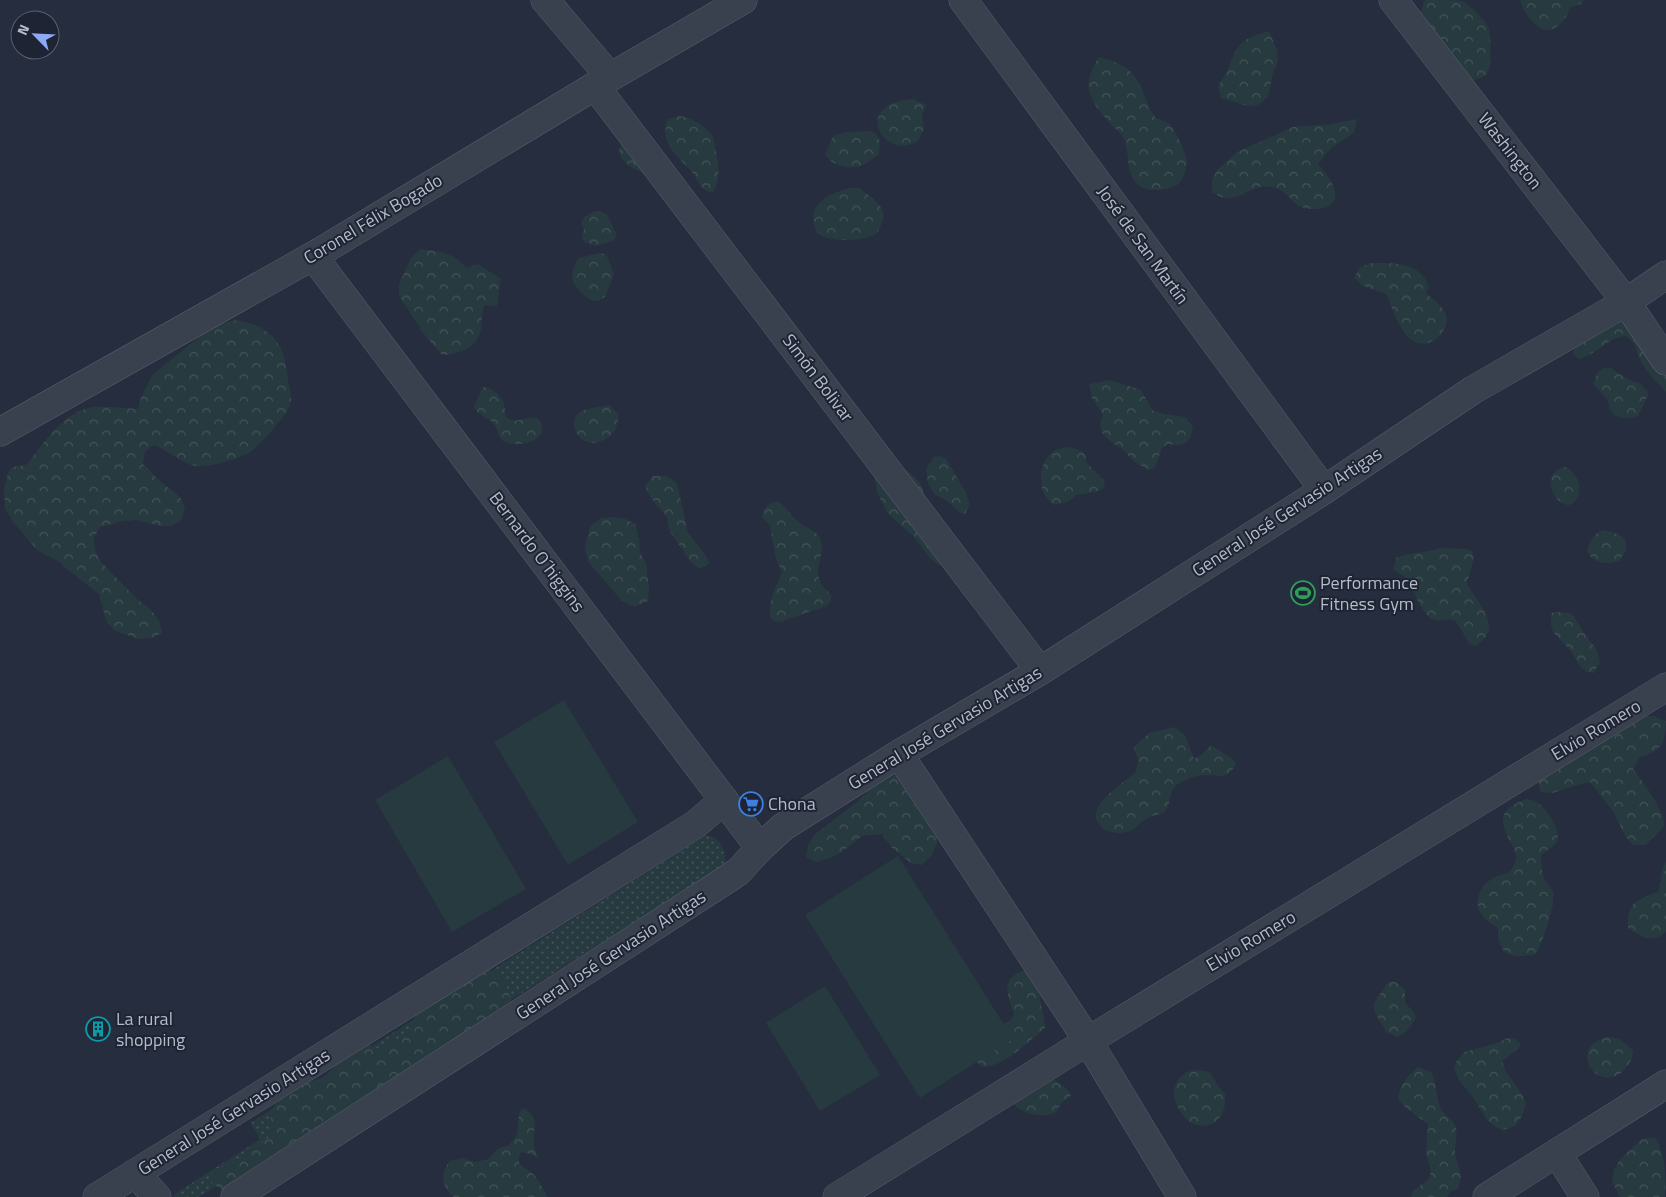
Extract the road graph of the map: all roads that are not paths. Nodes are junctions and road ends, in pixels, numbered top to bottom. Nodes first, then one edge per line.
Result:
1 (545, 0) edge
2 (743, 0) edge
3 (963, 0) edge
4 (1393, 0) edge
5 (603, 81) junction
6 (313, 256) junction
7 (1666, 275) edge
8 (1626, 302) junction
9 (1666, 361) edge
10 (0, 432) edge
11 (1324, 490) junction
12 (1040, 671) junction
13 (1666, 687) edge
14 (899, 754) junction
15 (724, 800) junction
16 (760, 848) junction
17 (1088, 1041) junction
18 (1666, 1084) edge
19 (1557, 1153) junction
20 (135, 1173) junction
21 (97, 1197) edge
22 (157, 1197) edge
23 (235, 1197) edge
24 (837, 1197) edge
25 (1182, 1197) edge
26 (1487, 1197) edge
27 (1585, 1197) edge

1 - 5 street, Simón Bolivar
2 - 5 street, Coronel Félix Bogado
3 - 11 street, José de San Martín
4 - 8 street, Washington
5 - 6 street, Coronel Félix Bogado
5 - 12 street, Simón Bolivar
6 - 10 street, Coronel Félix Bogado
6 - 15 street, Bernardo O´higgins
7 - 8 street, General José Gervasio Artigas
8 - 9 street, Washington
8 - 11 street, General José Gervasio Artigas
11 - 12 street, General José Gervasio Artigas
12 - 14 street, General José Gervasio Artigas
13 - 17 street, Elvio Romero
14 - 16 street, General José Gervasio Artigas
14 - 17 street
15 - 16 street, Bernardo O´higgins
15 - 20 street, General José Gervasio Artigas
16 - 23 street, General José Gervasio Artigas
17 - 24 street, Elvio Romero
17 - 25 street
18 - 19 street
19 - 26 street
19 - 27 street
20 - 21 street, General José Gervasio Artigas
20 - 22 street

